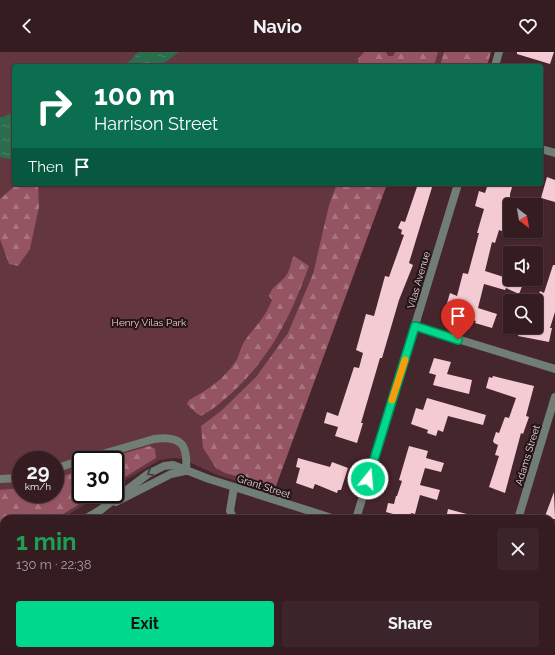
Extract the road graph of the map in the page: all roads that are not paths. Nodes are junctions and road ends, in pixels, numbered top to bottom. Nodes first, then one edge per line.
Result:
1 (499, 52) edge
2 (496, 64) edge
3 (543, 150) edge
4 (555, 153) edge
5 (457, 186) edge
6 (415, 326) junction
7 (555, 369) edge
8 (555, 397) edge
9 (112, 451) edge
10 (186, 471) junction
11 (12, 478) edge
12 (0, 479) edge
13 (234, 487) junction
14 (99, 511) junction
15 (92, 515) edge
16 (232, 515) edge
17 (322, 515) edge
18 (357, 515) edge
19 (519, 515) edge

1 - 2 street
3 - 4 street
5 - 6 street, Vilas Avenue
6 - 7 street
6 - 18 street, Vilas Avenue
8 - 19 street, Adams Street
9 - 10 street
10 - 13 street, Grant Street
10 - 14 street
10 -> 14 street, Grant Street
11 - 12 street
13 - 16 street
13 - 17 street, Grant Street
14 - 15 street

